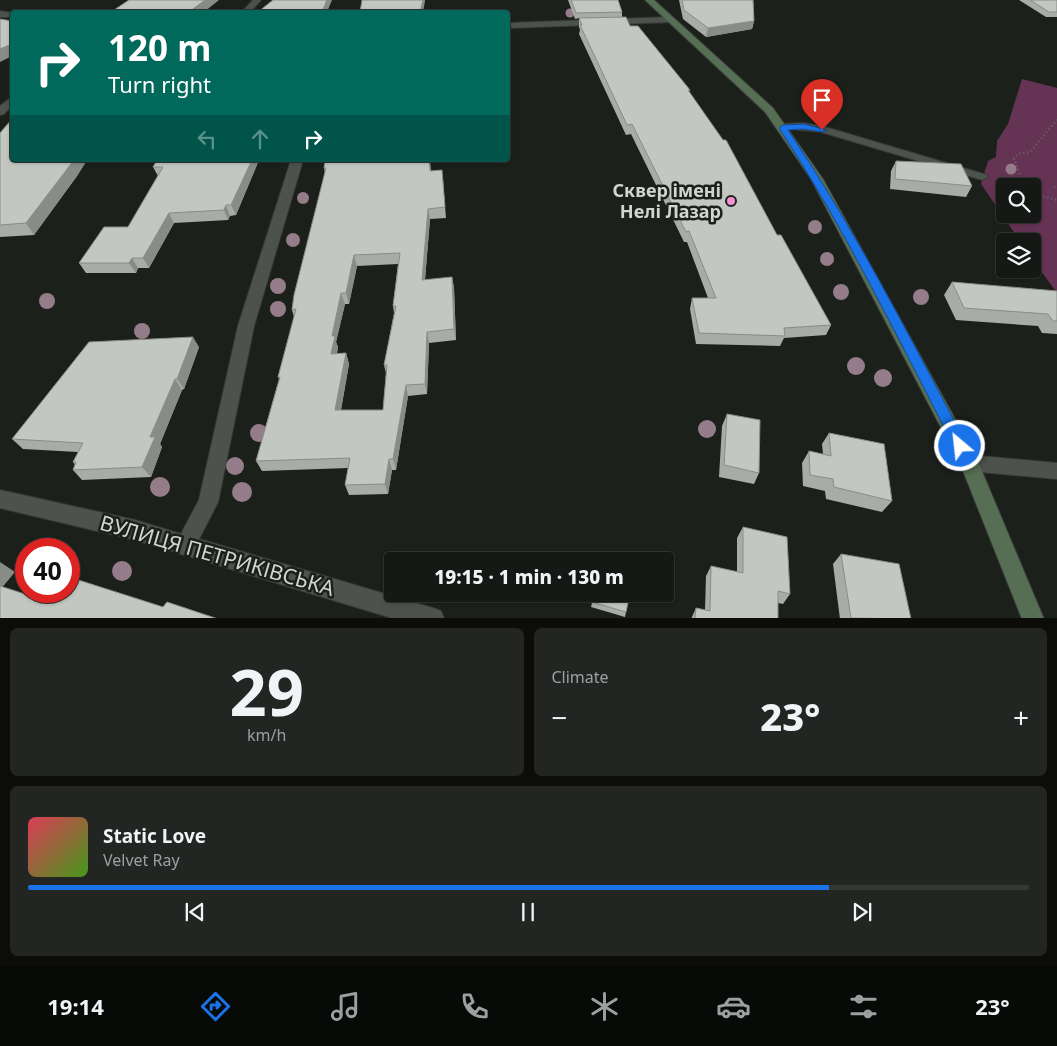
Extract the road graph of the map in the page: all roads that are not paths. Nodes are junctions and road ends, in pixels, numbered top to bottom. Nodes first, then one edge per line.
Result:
1 (257, 0) edge
2 (649, 0) edge
3 (248, 10) edge
4 (670, 20) junction
5 (510, 26) edge
6 (10, 102) edge
7 (0, 112) edge
8 (783, 128) junction
9 (296, 162) edge
10 (983, 177) dead end
11 (969, 463) junction
12 (1057, 471) edge
13 (0, 499) edge
14 (186, 545) junction
15 (433, 618) edge
16 (1033, 618) edge

1 - 3 street
2 - 4 street
4 - 5 street
4 - 8 street
6 - 7 street
8 - 10 lane
8 - 11 street
9 - 14 street
11 - 12 street
11 - 16 street
13 - 14 street, ВУЛИЦЯ ПЕТРИКІВСЬКА
14 - 15 street, ВУЛИЦЯ ПЕТРИКІВСЬКА

